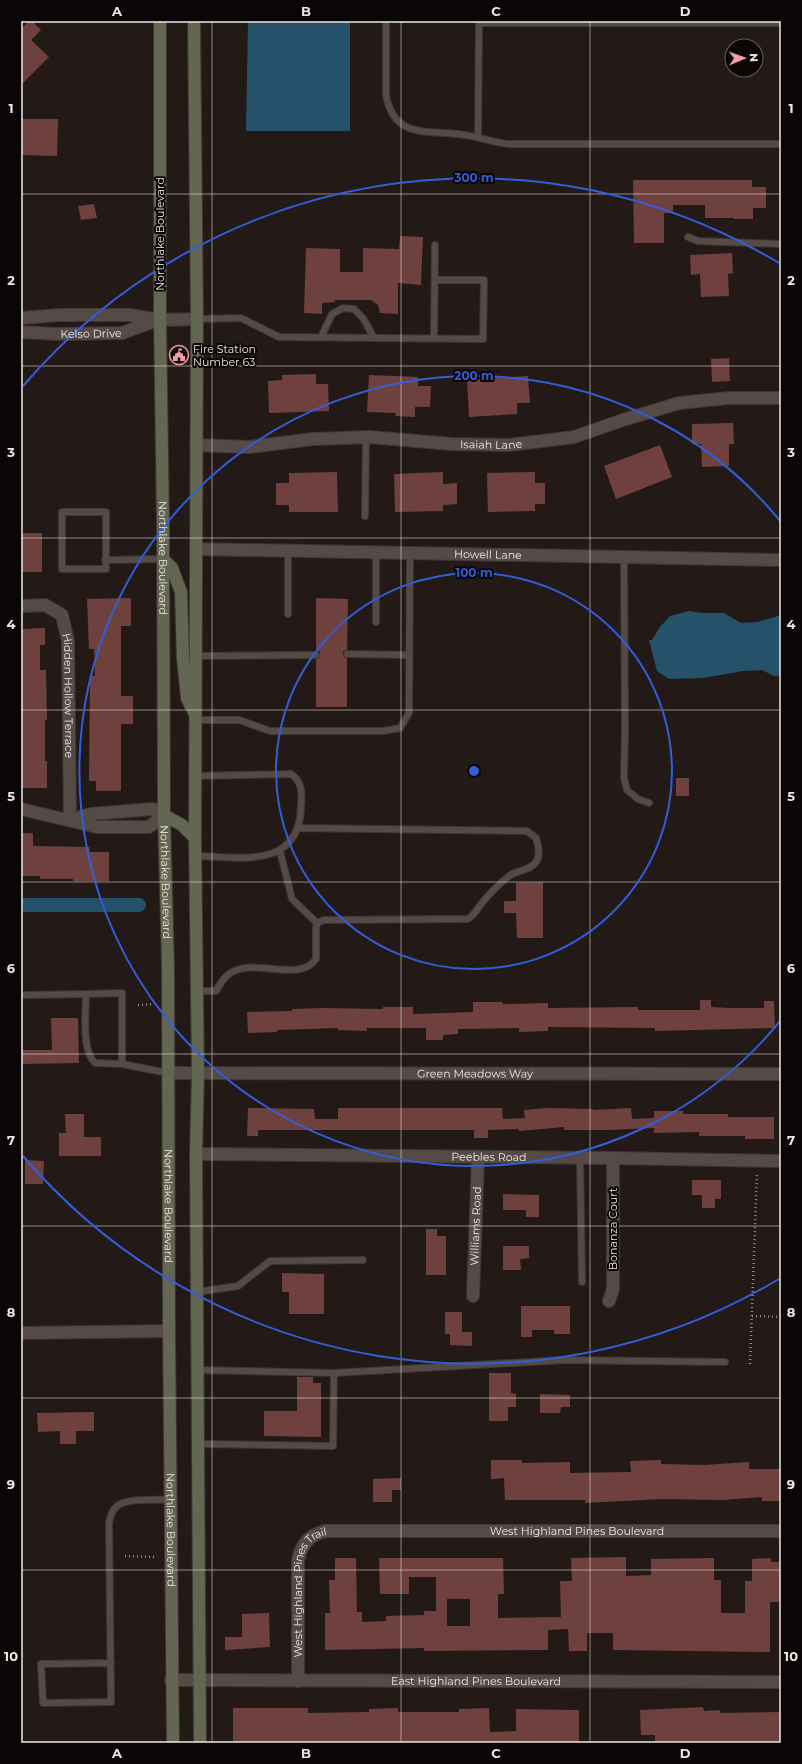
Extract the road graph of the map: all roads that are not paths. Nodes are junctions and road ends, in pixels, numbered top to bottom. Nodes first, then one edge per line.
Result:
1 (160, 21) edge
2 (194, 21) edge
3 (386, 21) edge
4 (479, 22) edge
5 (781, 24) edge
6 (478, 137) junction
7 (781, 144) edge
8 (688, 237) dead end
9 (781, 244) edge
10 (435, 245) dead end
11 (435, 280) junction
12 (21, 318) edge
13 (197, 319) junction
14 (160, 320) junction
15 (21, 332) edge
16 (322, 338) junction
17 (374, 338) junction
18 (434, 338) junction
19 (781, 398) edge
20 (366, 437) junction
21 (196, 445) junction
22 (365, 516) dead end
23 (196, 549) junction
24 (288, 551) junction
25 (376, 553) junction
26 (410, 553) junction
27 (624, 558) junction
28 (163, 559) junction
29 (105, 560) junction
30 (781, 560) edge
31 (21, 606) edge
32 (288, 614) dead end
33 (376, 622) dead end
34 (347, 654) dead end
35 (316, 655) dead end
36 (409, 655) junction
37 (196, 656) junction
38 (195, 718) junction
39 (195, 776) junction
40 (649, 803) dead end
41 (21, 809) edge
42 (164, 816) junction
43 (70, 820) junction
44 (298, 828) junction
45 (195, 838) junction
46 (280, 851) junction
47 (196, 856) junction
48 (317, 923) junction
49 (197, 991) junction
50 (86, 994) junction
51 (25, 995) dead end
52 (122, 1064) junction
53 (168, 1073) junction
54 (198, 1073) junction
55 (781, 1074) edge
56 (196, 1154) junction
57 (478, 1157) junction
58 (580, 1158) junction
59 (613, 1158) junction
60 (781, 1161) edge
61 (363, 1260) dead end
62 (582, 1282) dead end
63 (197, 1292) junction
64 (473, 1296) dead end
65 (609, 1300) dead end
66 (169, 1332) junction
67 (21, 1333) edge
68 (725, 1362) dead end
69 (198, 1370) junction
70 (334, 1373) junction
71 (198, 1444) junction
72 (170, 1500) junction
73 (372, 1531) joint
74 (781, 1532) edge
75 (111, 1663) junction
76 (171, 1680) junction
77 (199, 1680) junction
78 (298, 1681) junction
79 (781, 1682) edge
80 (172, 1743) edge
81 (200, 1743) edge

1 - 14 main road, Northlake Boulevard
2 - 13 main road
3 - 6 lane
4 - 5 lane
4 - 6 lane
6 - 7 lane
8 - 9 lane
10 - 11 lane
11 - 18 lane
11 - 18 lane
12 - 14 street, Kelso Drive
13 - 14 street, Kelso Drive
13 - 16 lane
13 - 21 main road
14 - 15 street, Kelso Drive
14 - 28 main road, Northlake Boulevard
16 - 17 lane
16 - 17 lane
17 - 18 lane
19 - 20 street, Isaiah Lane
20 - 21 street, Isaiah Lane
20 - 22 lane
21 - 23 main road
23 - 24 street, Howell Lane
23 - 37 main road
24 - 25 street, Howell Lane
24 - 32 lane
25 - 26 street, Howell Lane
25 - 33 lane
26 - 27 street, Howell Lane
26 - 36 lane
27 - 30 street, Howell Lane
27 - 40 lane
28 - 29 lane
28 - 38 main road
28 - 42 main road, Northlake Boulevard
29 - 29 lane
31 - 43 street, Hidden Hollow Terrace
34 - 36 lane
35 - 37 lane
36 - 38 lane
37 - 38 main road
38 - 39 main road
39 - 44 lane
39 - 45 main road
41 - 43 street
42 - 43 street
42 - 43 street
42 - 45 main road
42 - 53 main road, Northlake Boulevard
44 - 46 lane
44 - 48 lane
45 - 47 main road
46 - 47 lane
46 - 48 lane
47 - 49 main road
48 - 49 lane
49 - 54 main road
50 - 51 lane
50 - 52 lane
50 - 52 lane
52 - 53 lane
53 - 54 street, Green Meadows Way
53 - 66 main road, Northlake Boulevard
54 - 55 street, Green Meadows Way
54 - 56 main road
56 - 57 street, Peebles Road
56 - 63 main road
57 - 58 street, Peebles Road
57 - 64 street, Williams Road
58 - 59 street, Peebles Road
58 - 62 lane
59 - 60 street, Peebles Road
59 - 65 street, Bonanza Court
61 - 63 lane
63 - 69 main road
66 - 67 street
66 - 72 main road, Northlake Boulevard
68 - 70 lane
69 - 70 lane
69 - 71 main road
70 - 71 lane
71 - 77 main road
72 - 75 lane
72 - 76 main road, Northlake Boulevard
73 - 74 street, West Highland Pines Boulevard
73 - 78 street, West Highland Pines Trail
75 - 75 lane
76 - 77 street, East Highland Pines Boulevard
76 - 80 main road, Northlake Boulevard
77 - 78 street, East Highland Pines Boulevard
77 - 81 main road
78 - 79 street, East Highland Pines Boulevard

